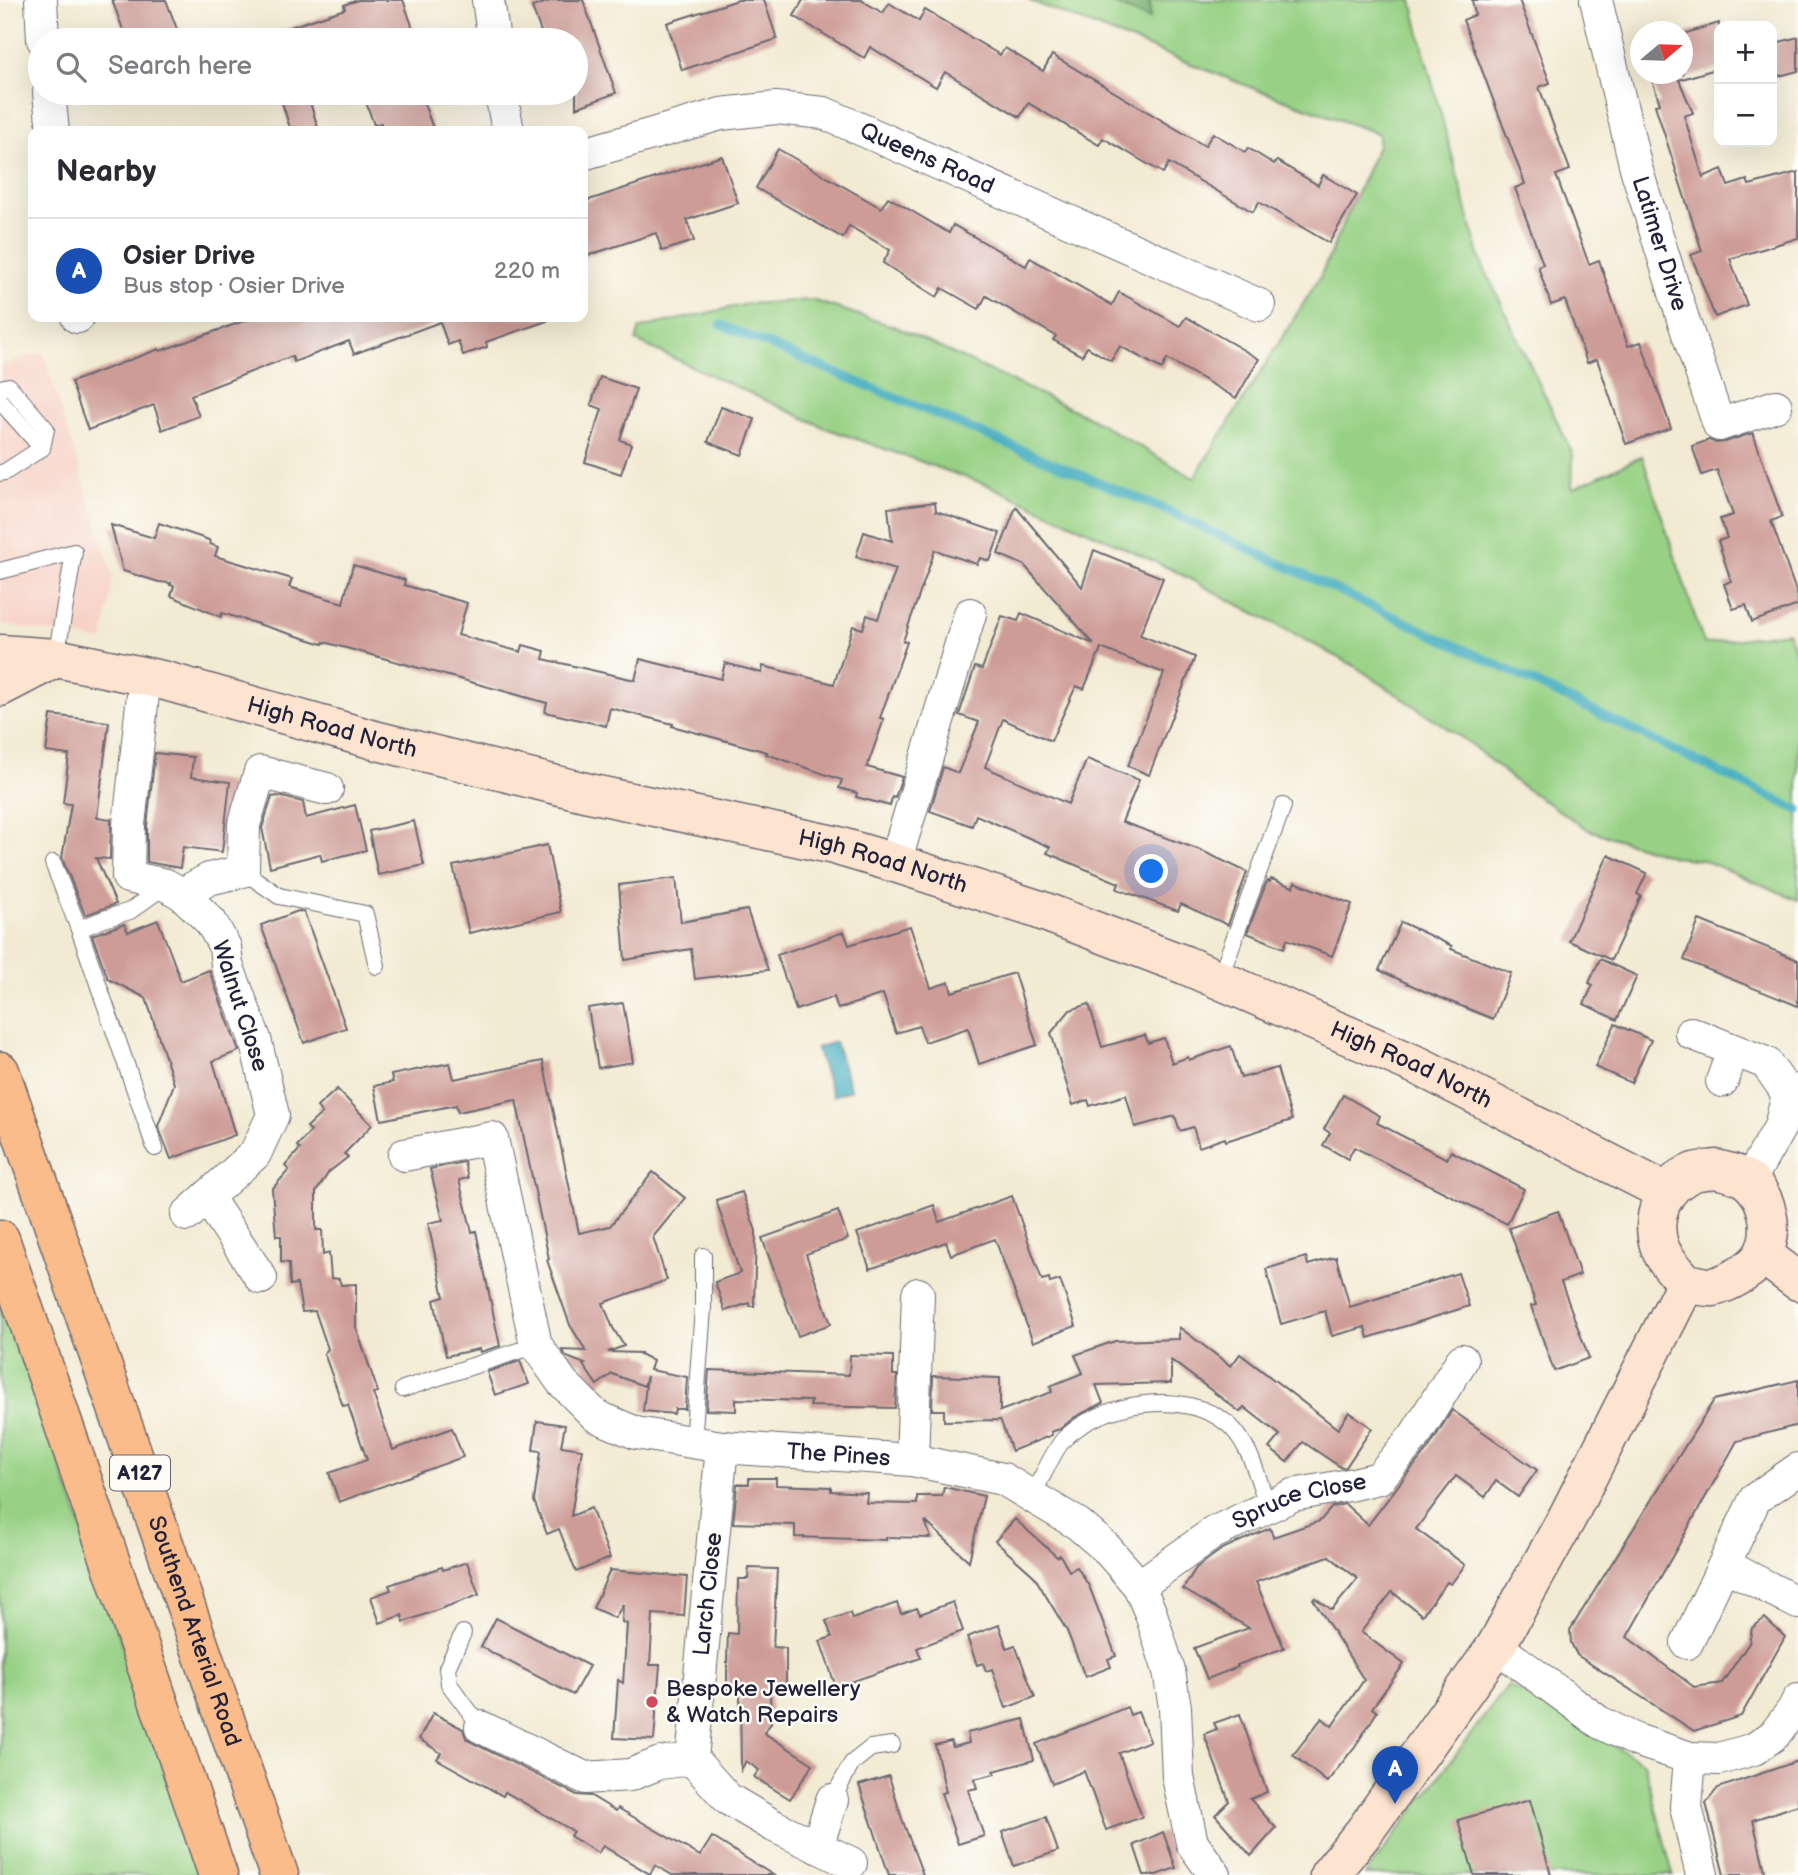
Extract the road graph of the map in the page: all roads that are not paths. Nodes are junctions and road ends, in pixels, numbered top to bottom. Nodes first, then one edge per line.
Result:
1 (41, 0) edge
2 (488, 0) edge
3 (1596, 0) edge
4 (42, 28) edge
5 (492, 28) edge
6 (50, 105) edge
7 (503, 105) edge
8 (52, 126) edge
9 (507, 126) edge
10 (588, 153) edge
11 (1259, 305) dead end
12 (0, 388) edge
13 (0, 401) edge
14 (1776, 406) dead end
15 (42, 448) junction
16 (0, 473) edge
17 (0, 571) edge
18 (970, 614) dead end
19 (0, 654) edge
20 (56, 658) junction
21 (145, 676) junction
22 (0, 687) edge
23 (327, 789) dead end
24 (1283, 806) dead end
25 (53, 863) dead end
26 (895, 863) junction
27 (243, 871) junction
28 (174, 890) junction
29 (79, 929) junction
30 (377, 966) dead end
31 (1219, 980) junction
32 (1690, 1033) dead end
33 (1733, 1051) junction
34 (0, 1070) edge
35 (1722, 1082) dead end
36 (1793, 1092) edge
37 (155, 1148) dead end
38 (404, 1155) dead end
39 (1749, 1181) junction
40 (1666, 1192) junction
41 (0, 1238) edge
42 (1763, 1255) junction
43 (703, 1256) dead end
44 (261, 1278) dead end
45 (1798, 1281) edge
46 (1686, 1283) junction
47 (918, 1294) dead end
48 (536, 1345) junction
49 (1462, 1360) dead end
50 (403, 1389) dead end
51 (708, 1445) junction
52 (912, 1460) junction
53 (1798, 1469) edge
54 (1032, 1496) junction
55 (1268, 1507) junction
56 (1725, 1565) junction
57 (1139, 1587) junction
58 (1798, 1603) edge
59 (463, 1633) dead end
60 (1687, 1643) dead end
61 (1496, 1646) junction
62 (1798, 1700) edge
63 (481, 1727) joint
64 (892, 1745) dead end
65 (1690, 1758) junction
66 (692, 1759) junction
67 (832, 1800) joint
68 (817, 1847) junction
69 (852, 1863) dead end
70 (218, 1875) edge
71 (279, 1875) edge
72 (1215, 1875) edge
73 (1329, 1875) edge
74 (1702, 1875) edge

1 - 4 street
2 - 5 street
3 - 14 street, Latimer Drive
6 - 8 street
7 - 9 street
10 - 11 street, Queens Road
12 - 15 lane
13 - 15 lane
15 - 16 lane
17 - 20 lane
18 - 26 street
19 - 20 street, High Road North
20 - 21 street, High Road North
20 - 22 street
21 - 26 street, High Road North
21 - 28 street
23 - 27 street
24 - 31 lane
25 - 29 lane
26 - 31 street, High Road North
27 - 28 street
27 - 30 lane
28 - 29 lane
28 - 44 street, Walnut Close
29 - 37 lane
31 - 40 street, High Road North
32 - 33 street
33 - 35 street
33 - 36 street
34 - 71 highway, Southend Arterial Road / A127
36 - 39 street
38 - 48 street, The Pines
39 - 40 street
39 - 42 street
40 - 46 street
41 - 70 highway, A127
42 - 45 street
42 - 46 street
43 - 51 lane
46 - 61 street
47 - 52 street
48 - 50 lane
48 - 51 street, The Pines
49 - 55 street, Spruce Close
51 - 52 street, The Pines
51 - 66 street, Larch Close
52 - 54 street, The Pines
53 - 56 street
54 - 55 lane
54 - 57 street, The Pines
55 - 57 street, Spruce Close
56 - 58 street
56 - 60 street
57 - 72 street, The Pines
59 - 63 lane
61 - 65 street
61 - 73 street
62 - 65 street
63 - 66 street
64 - 67 lane
65 - 74 street
66 - 68 street
67 - 68 street
68 - 69 street

